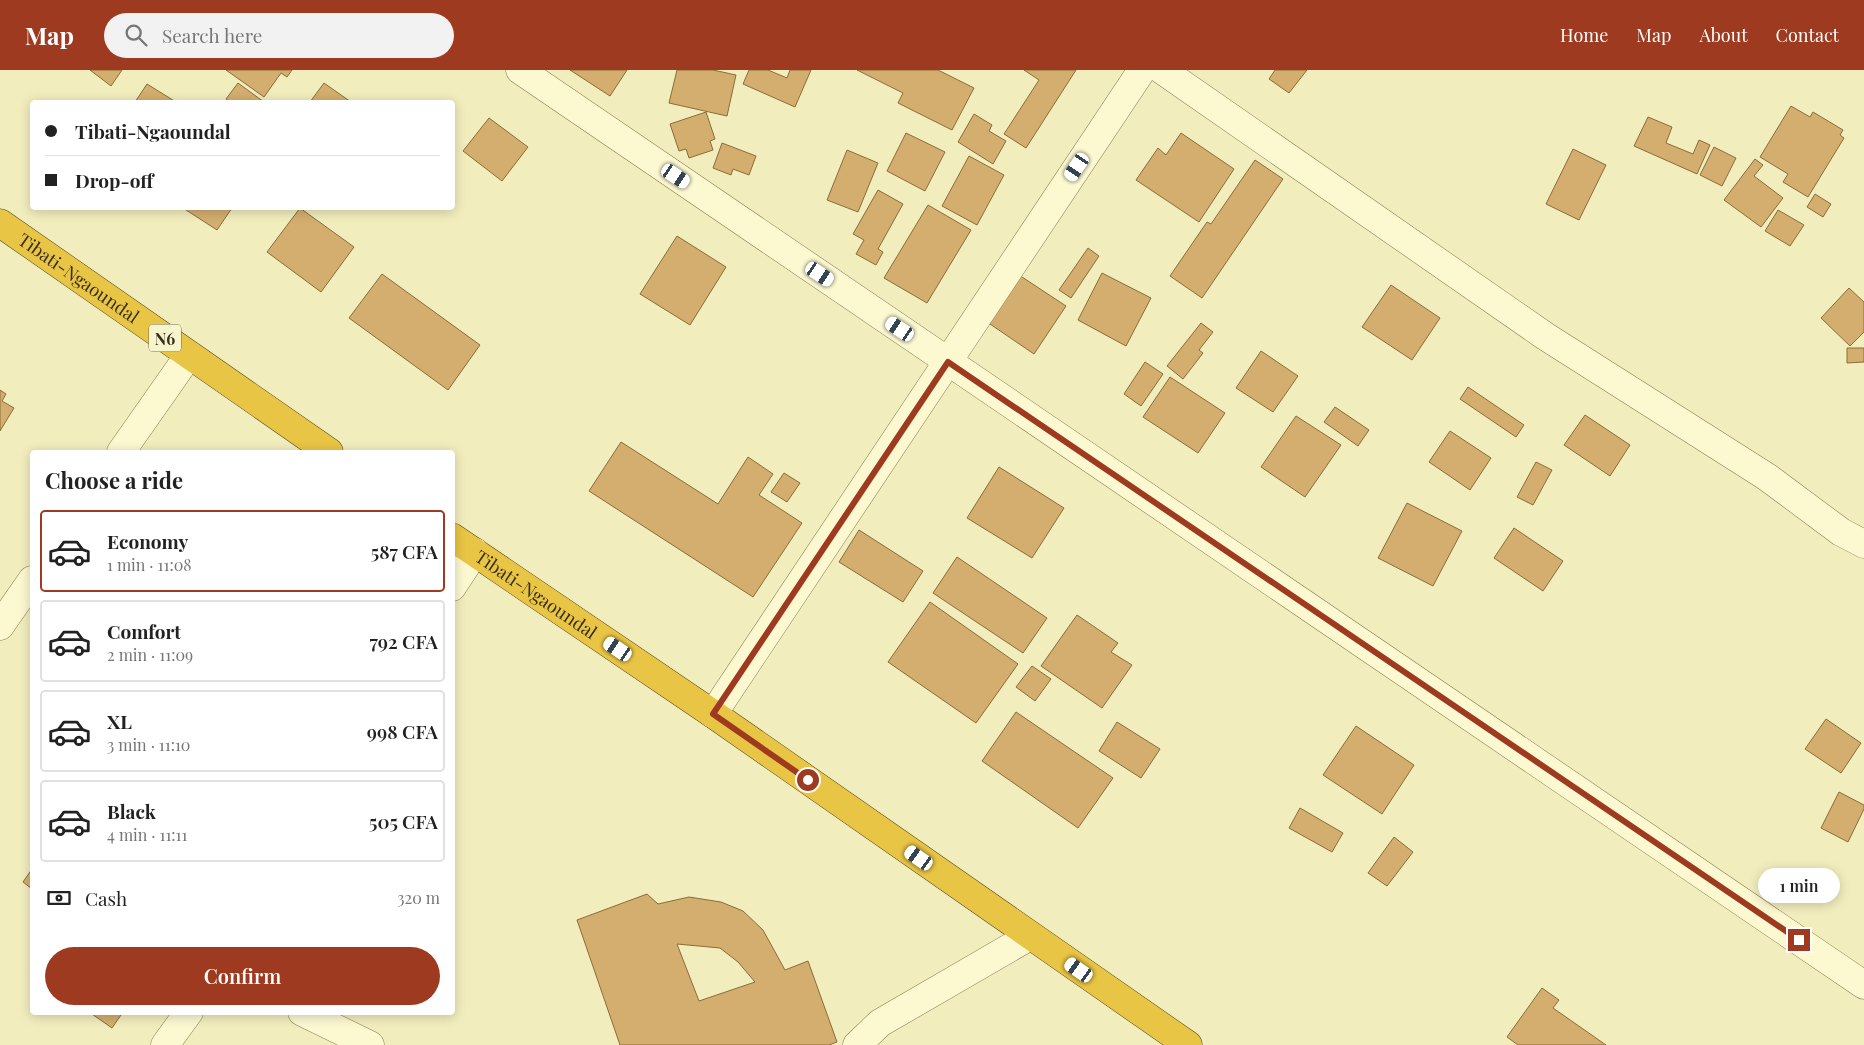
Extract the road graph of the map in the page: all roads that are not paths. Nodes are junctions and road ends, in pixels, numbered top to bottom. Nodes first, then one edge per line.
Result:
1 (520, 70) edge
2 (1142, 70) edge
3 (1162, 70) edge
4 (0, 224) edge
5 (189, 355) junction
6 (948, 362) junction
7 (122, 450) edge
8 (326, 450) edge
9 (455, 539) edge
10 (1864, 544) edge
11 (474, 552) junction
12 (455, 582) edge
13 (30, 583) edge
14 (0, 626) edge
15 (713, 714) junction
16 (1030, 936) junction
17 (1864, 985) edge
18 (187, 1015) edge
19 (308, 1015) edge
20 (165, 1045) edge
21 (370, 1045) edge
22 (857, 1045) edge
23 (1188, 1045) edge

1 - 6 street
2 - 6 street
3 - 10 street
4 - 5 highway, Tibati-Ngaoundal / N6
5 - 7 street
5 - 8 highway, Tibati-Ngaoundal / N6
6 - 15 street
6 - 17 street
9 - 11 highway, Tibati-Ngaoundal
11 - 12 street
11 - 15 highway, Tibati-Ngaoundal
13 - 14 street
15 - 16 highway, Tibati-Ngaoundal
16 - 22 street
16 - 23 highway, Tibati-Ngaoundal
18 - 20 street
19 - 21 street

